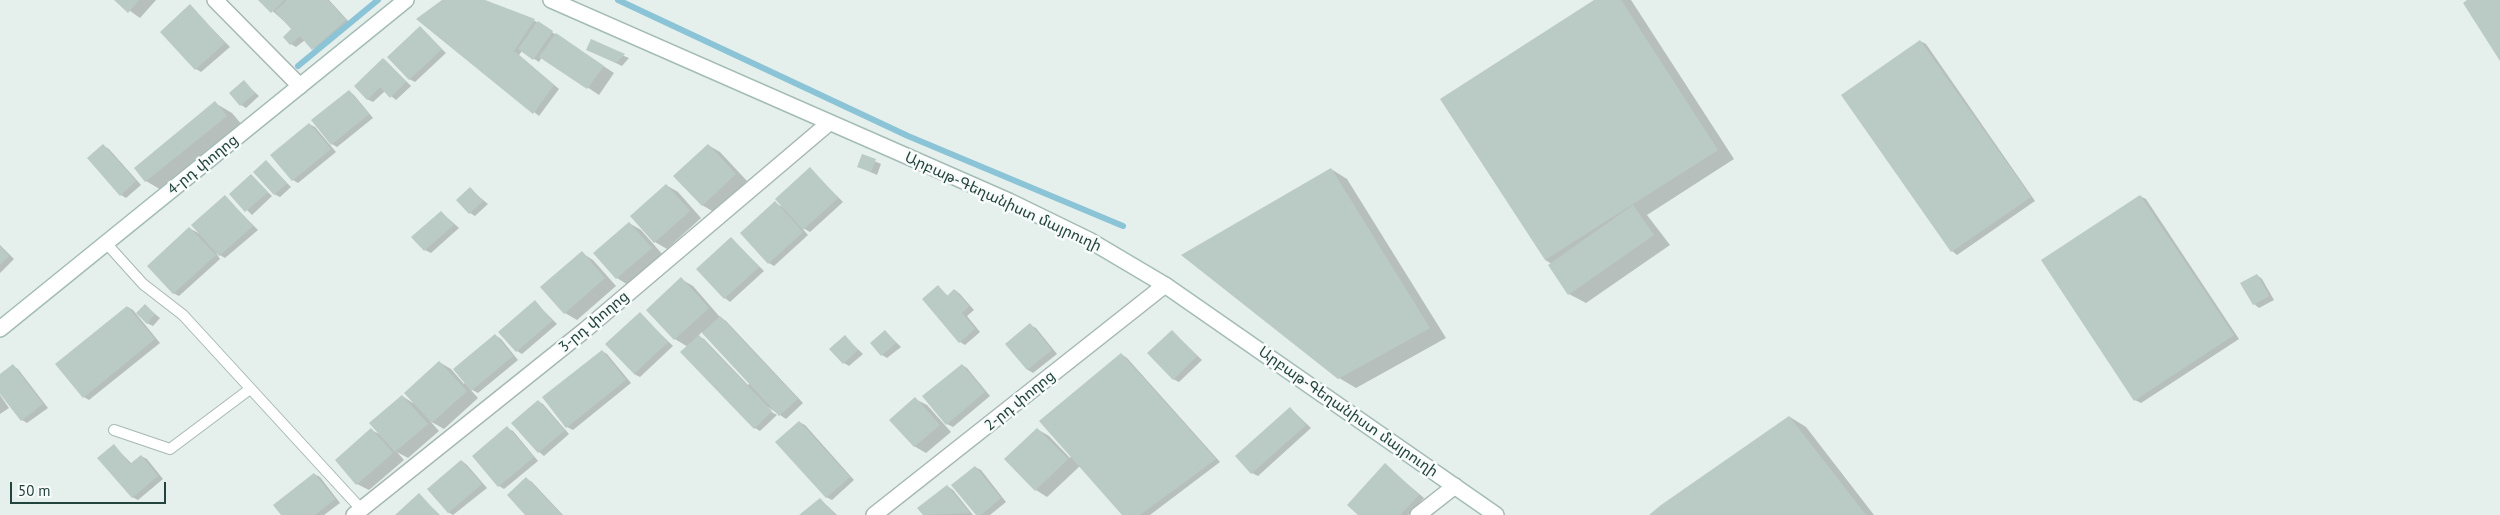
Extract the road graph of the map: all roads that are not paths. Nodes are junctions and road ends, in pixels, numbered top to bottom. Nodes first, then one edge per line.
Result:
1 (215, 0) edge
2 (406, 0) edge
3 (551, 0) edge
4 (300, 86) junction
5 (829, 123) junction
6 (106, 243) junction
7 (1165, 285) junction
8 (1, 326) edge
9 (250, 389) junction
10 (114, 430) dead end
11 (1455, 486) junction
12 (357, 512) edge
13 (874, 515) edge
14 (1418, 515) edge
15 (1496, 515) edge

1 - 4 main road
2 - 4 main road, 4-րդ փողոց
3 - 5 main road, Արբաթ-Գեղանիստ մայրուղի
4 - 6 main road, 4-րդ փողոց
5 - 7 main road, Արբաթ-Գեղանիստ մայրուղի
5 - 12 main road, 3-րդ փողոց
6 - 8 main road, 4-րդ փողոց
6 - 9 lane
7 - 11 main road, Արբաթ-Գեղանիստ մայրուղի
7 - 13 main road, 2-րդ փողոց
9 - 10 lane
9 - 12 lane
11 - 14 main road
11 - 15 main road, Արբաթ-Գեղանիստ մայրուղի

